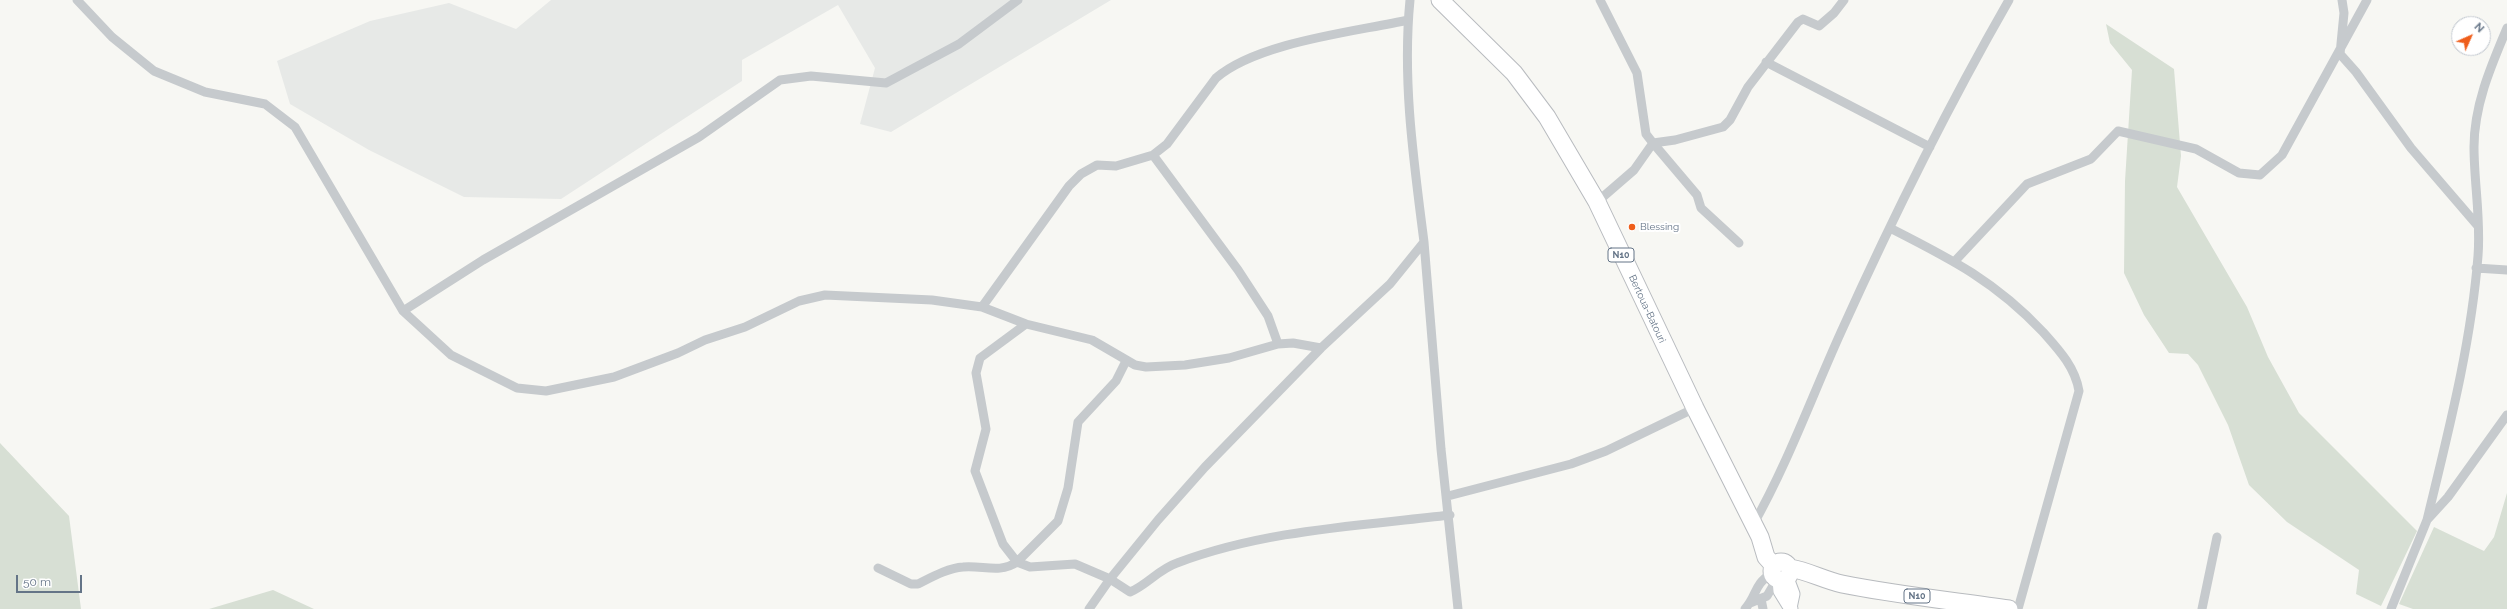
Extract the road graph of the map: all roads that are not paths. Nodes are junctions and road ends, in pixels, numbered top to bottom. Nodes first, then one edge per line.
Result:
1 (77, 0) edge
2 (1018, 0) edge
3 (1410, 0) edge
4 (1440, 0) edge
5 (1600, 0) edge
6 (1844, 0) edge
7 (2009, 0) edge
8 (2342, 0) edge
9 (2367, 0) edge
10 (1408, 20) junction
11 (2507, 28) edge
12 (2340, 54) junction
13 (1766, 62) junction
14 (1653, 143) junction
15 (1930, 146) junction
16 (1153, 156) junction
17 (1596, 202) junction
18 (2478, 226) junction
19 (1890, 228) junction
20 (1424, 242) junction
21 (1739, 243) dead end
22 (1956, 261) junction
23 (2476, 268) junction
24 (2507, 270) edge
25 (982, 307) junction
26 (403, 311) junction
27 (1026, 324) junction
28 (1278, 344) junction
29 (1321, 348) junction
30 (1126, 360) junction
31 (1694, 408) junction
32 (2507, 415) edge
33 (1448, 496) junction
34 (1450, 515) junction
35 (2428, 520) junction
36 (1757, 531) junction
37 (2217, 537) dead end
38 (1018, 562) junction
39 (878, 568) dead end
40 (1781, 573) junction
41 (1110, 579) junction
42 (1761, 599) junction
43 (1747, 606) edge
44 (1089, 609) edge
45 (1458, 609) edge
46 (1763, 609) edge
47 (1791, 609) edge
48 (2009, 609) edge
49 (2018, 609) edge
50 (2202, 609) edge
51 (2391, 609) edge

1 - 26 street
2 - 26 street
3 - 10 street
4 - 17 highway, Bertoua-Batouri / N10
5 - 14 street
6 - 13 street
7 - 15 street
8 - 12 street
9 - 12 street
10 - 16 street
10 - 20 street
11 - 18 street
12 - 18 street
12 - 22 street
13 - 14 street
13 - 15 street
14 - 17 street
14 - 21 street
15 - 19 street
16 - 25 street
16 - 28 street
17 - 31 highway, Bertoua-Batouri / N10
18 - 23 street
19 - 22 street
19 - 36 street
20 - 29 street
20 - 33 street
22 - 49 street
23 - 24 street
23 - 35 street
25 - 26 street
25 - 27 street
27 - 30 street
27 - 38 street
28 - 29 street
28 - 30 street
29 - 41 street
30 - 38 street
31 - 33 street
31 - 36 highway, Bertoua-Batouri / N10
32 - 35 street
33 - 34 street
34 - 41 street
34 - 45 street
35 - 51 street
36 - 40 highway, Bertoua-Batouri / N10
37 - 50 street
38 - 39 street
38 - 41 street
40 - 42 street
40 - 43 street
40 - 47 main road
40 - 48 highway, N10
41 - 44 street
42 - 43 street
42 - 46 street

